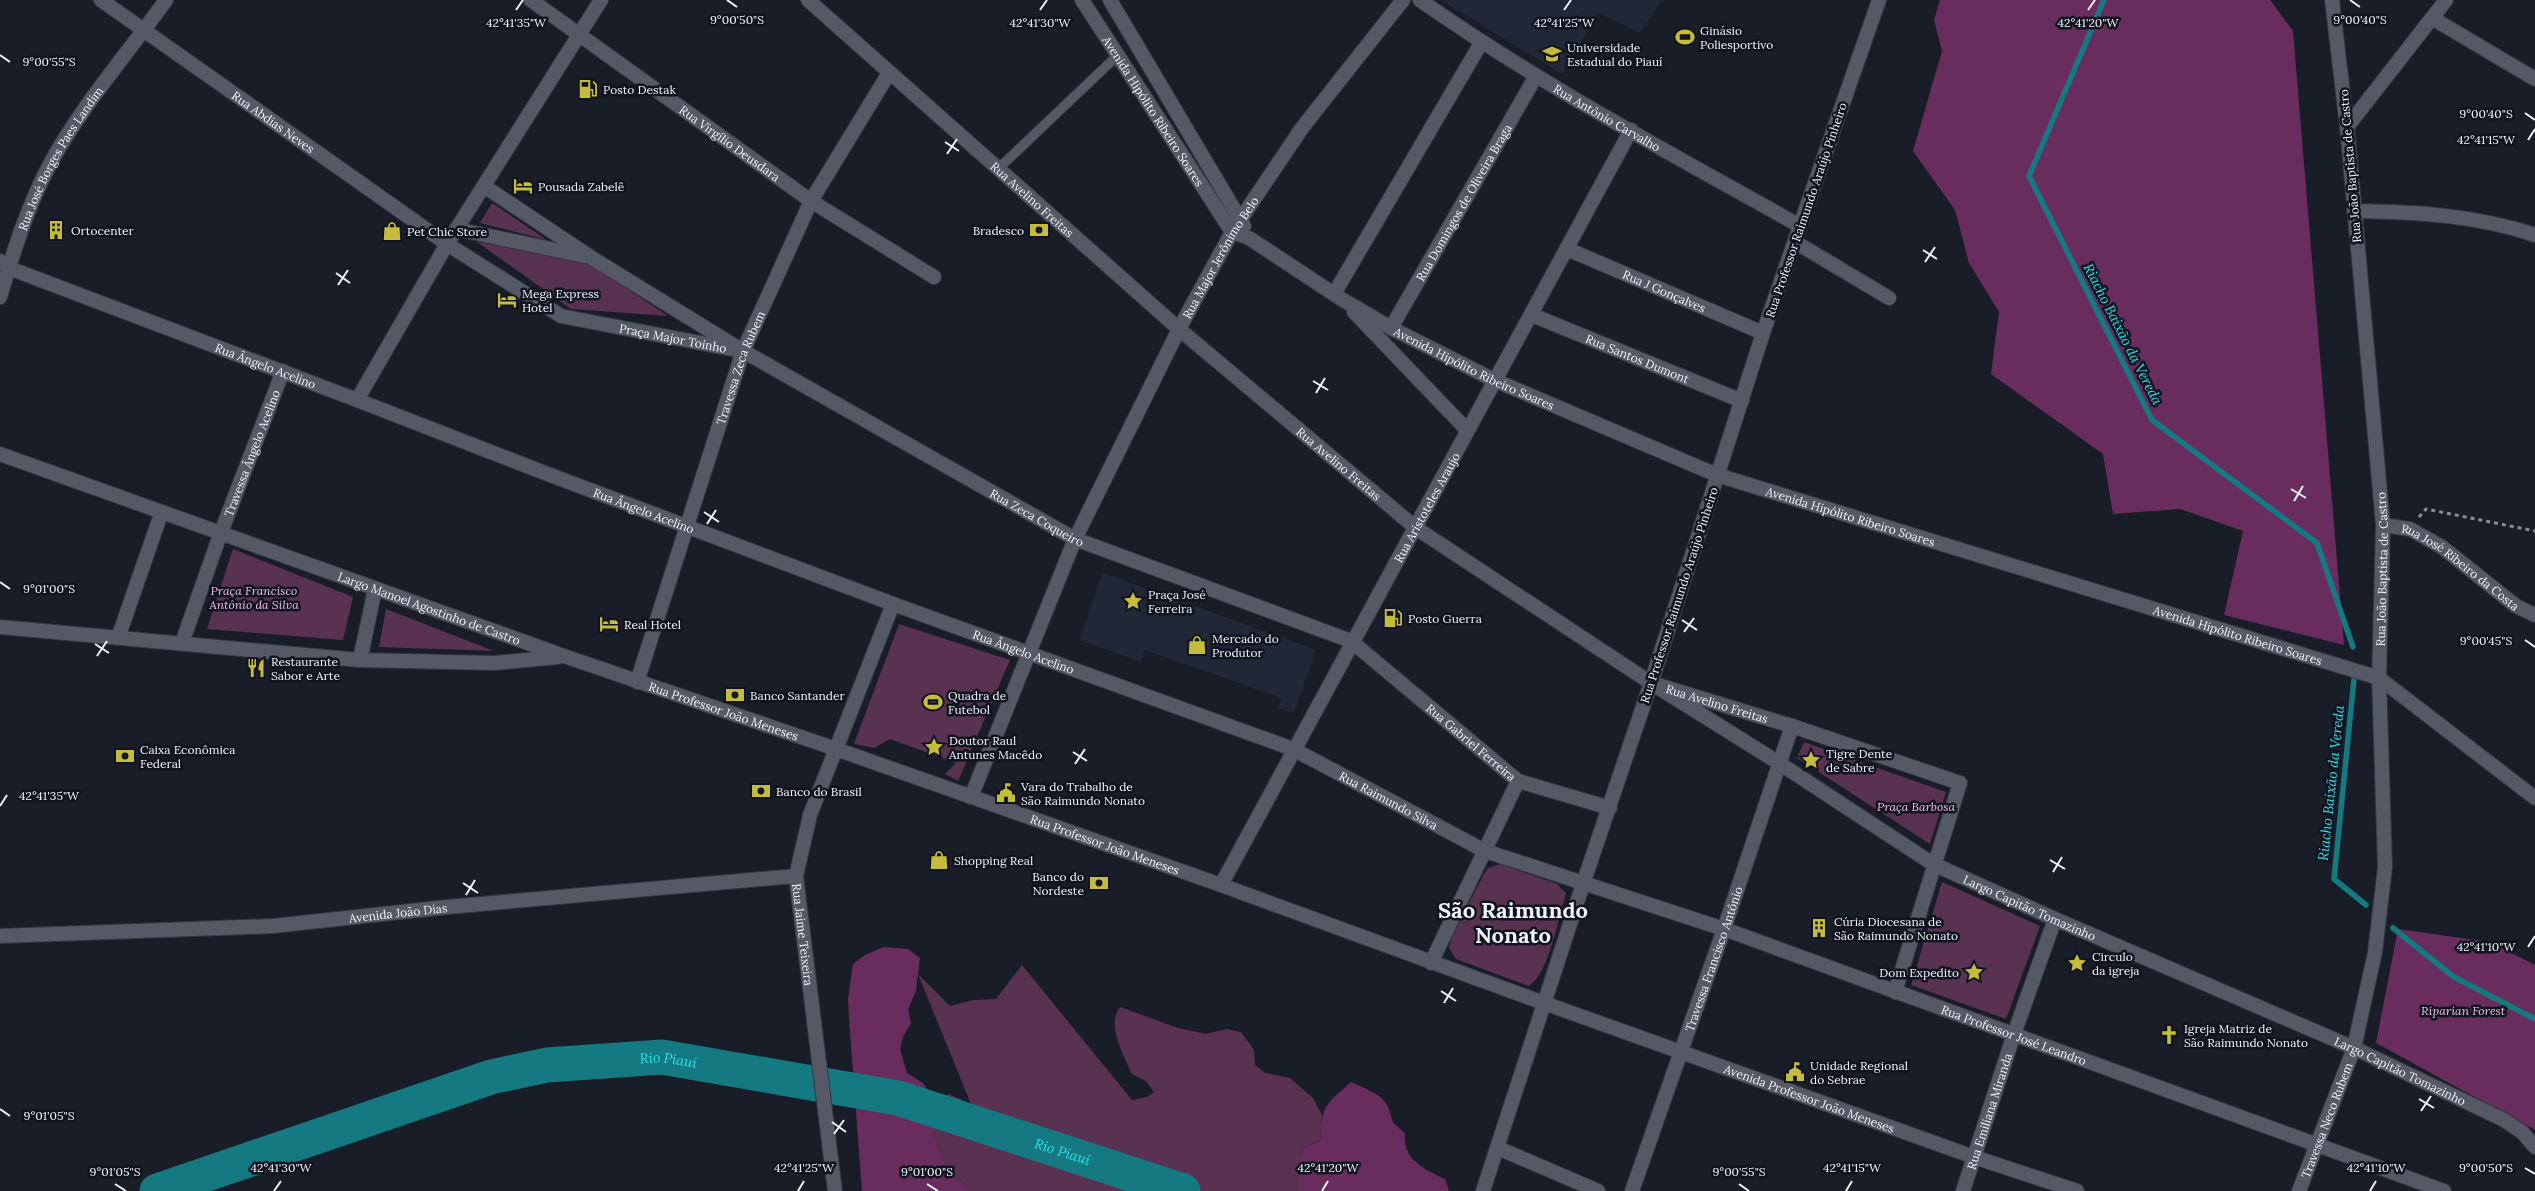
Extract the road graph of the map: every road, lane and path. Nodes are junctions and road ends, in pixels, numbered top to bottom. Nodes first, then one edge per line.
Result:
1 (101, 0) edge
2 (166, 0) edge
3 (531, 0) edge
4 (601, 0) edge
5 (808, 0) edge
6 (1082, 0) edge
7 (1403, 0) edge
8 (1420, 0) edge
9 (1879, 0) edge
10 (2332, 0) edge
11 (2446, 0) edge
12 (1113, 4) edge
13 (1095, 18) junction
14 (2432, 18) junction
15 (144, 31) junction
16 (578, 35) junction
17 (1481, 43) junction
18 (1119, 54) junction
19 (889, 73) junction
20 (1536, 76) junction
21 (2535, 79) edge
22 (2347, 128) junction
23 (1631, 130) junction
24 (998, 168) junction
25 (484, 186) junction
26 (811, 201) junction
27 (2354, 211) junction
28 (1241, 219) junction
29 (1800, 226) junction
30 (456, 230) junction
31 (1232, 232) junction
32 (2535, 235) edge
33 (1250, 238) junction
34 (1795, 242) junction
35 (447, 244) junction
36 (1567, 249) junction
37 (592, 258) junction
38 (4, 265) edge
39 (934, 277) dead end
40 (0, 297) edge
41 (1338, 297) junction
42 (1889, 298) dead end
43 (1532, 315) junction
44 (1391, 328) junction
45 (1179, 329) junction
46 (1762, 333) junction
47 (743, 351) junction
48 (283, 371) junction
49 (1494, 380) junction
50 (357, 400) junction
51 (1742, 400) junction
52 (1467, 430) junction
53 (0, 454) edge
54 (1717, 474) junction
55 (161, 514) junction
56 (687, 525) junction
57 (2383, 526) junction
58 (1416, 528) junction
59 (2410, 529) junction
60 (2535, 531) edge
61 (220, 535) junction
62 (1075, 539) junction
63 (375, 589) junction
64 (893, 604) junction
65 (2535, 614) edge
66 (0, 627) edge
67 (118, 638) junction
68 (1351, 641) junction
69 (182, 643) junction
70 (1027, 653) junction
71 (564, 656) junction
72 (360, 660) junction
73 (2379, 678) junction
74 (637, 682) junction
75 (1651, 683) junction
76 (1792, 726) junction
77 (836, 749) junction
78 (1293, 749) junction
79 (1779, 762) junction
80 (1518, 781) junction
81 (971, 797) junction
82 (2535, 797) edge
83 (1610, 808) junction
84 (1484, 851) junction
85 (1933, 864) junction
86 (796, 876) junction
87 (1583, 884) junction
88 (1221, 885) junction
89 (2055, 919) junction
90 (1724, 929) junction
91 (0, 936) edge
92 (1432, 963) junction
93 (1896, 992) junction
94 (1544, 1003) junction
95 (2014, 1034) junction
96 (2354, 1048) junction
97 (1681, 1052) junction
98 (2316, 1145) junction
99 (2535, 1147) edge
100 (1498, 1148) junction
101 (1974, 1157) junction
102 (835, 1191) edge
103 (1483, 1191) edge
104 (1598, 1191) edge
105 (1632, 1191) edge
106 (1963, 1191) edge
107 (2077, 1191) edge
108 (2299, 1191) edge
109 (2444, 1191) edge

1 - 15 street, Rua Abdias Neves
2 - 15 street, Rua José Borges Paes Landim
3 - 16 street, Rua Virgílio Deusdara
4 - 16 street
5 - 19 street, Rua Avelino Freitas
6 - 13 street, Avenida Hipólito Ribeiro Soares
7 - 28 street, Rua Major Jerônimo Belo
8 - 17 street, Rua Antônio Carvalho
9 - 29 street, Rua Professor Raimundo Araújo Pinheiro
10 - 22 street, Rua João Baptista de Castro
11 - 14 street
12 - 13 street
12 - 28 street, Avenida Hipólito Ribeiro Soares
13 - 18 street, Avenida Hipólito Ribeiro Soares
14 - 21 street
14 - 22 street
15 - 35 street, Rua Abdias Neves
15 - 38 street, Rua José Borges Paes Landim
16 - 25 street
16 - 26 street, Rua Virgílio Deusdara
17 - 20 street, Rua Antônio Carvalho
17 - 41 street
18 - 24 lane
18 - 31 street, Avenida Hipólito Ribeiro Soares
19 - 24 street, Rua Avelino Freitas
19 - 26 street, Travessa Zeca Rubem
20 - 23 street, Rua Antônio Carvalho
20 - 44 street, Rua Domingos de Oliveira Braga
22 - 27 street, Rua João Baptista de Castro
23 - 29 street, Rua Antônio Carvalho
23 - 36 street, Rua Aristoteles Araujo
24 - 45 street, Rua Avelino Freitas
25 - 30 street
25 - 37 street, Praça Major Toinho
26 - 39 street, Rua Virgílio Deusdara
26 - 47 street, Travessa Zeca Rubem
27 - 32 street
27 - 57 street, Rua João Baptista de Castro
28 - 31 street, Rua Major Jerônimo Belo
28 - 33 street, Avenida Hipólito Ribeiro Soares
29 - 34 street, Rua Professor Raimundo Araújo Pinheiro
30 - 35 street
30 - 37 street, Praça Major Toinho
31 - 33 street, Avenida Hipólito Ribeiro Soares
31 - 45 street, Rua Major Jerônimo Belo
33 - 41 street, Avenida Hipólito Ribeiro Soares
34 - 42 street
34 - 46 street, Rua Professor Raimundo Araújo Pinheiro
35 - 47 street, Praça Major Toinho
35 - 50 street
36 - 43 street, Rua Aristoteles Araujo
36 - 46 street, Rua J Gonçalves
37 - 47 street, Praça Major Toinho
38 - 40 street, Rua José Borges Paes Landim
38 - 48 street, Rua Ângelo Acelino
41 - 44 street, Avenida Hipólito Ribeiro Soares
41 - 52 street, Avenida Hipólito Ribeiro Soares
43 - 49 street, Rua Aristoteles Araujo
43 - 51 street, Rua Santos Dumont
44 - 49 street, Avenida Hipólito Ribeiro Soares
45 - 58 street, Rua Avelino Freitas
45 - 62 street, Rua Major Jerônimo Belo
46 - 51 street, Rua Professor Raimundo Araújo Pinheiro
47 - 56 street, Travessa Zeca Rubem
47 - 62 street, Rua Zeca Coqueiro
48 - 50 street, Rua Ângelo Acelino
48 - 61 street, Travessa Ângelo Acelino
49 - 52 street, Rua Aristoteles Araujo
49 - 54 street, Avenida Hipólito Ribeiro Soares
50 - 56 street, Rua Ângelo Acelino
51 - 54 street, Rua Professor Raimundo Araújo Pinheiro
52 - 58 street, Rua Aristoteles Araujo
53 - 55 street
54 - 73 street, Avenida Hipólito Ribeiro Soares
54 - 75 street, Rua Professor Raimundo Araújo Pinheiro
55 - 61 street
55 - 67 street
56 - 64 street, Rua Ângelo Acelino
56 - 74 street, Travessa Zeca Rubem
57 - 59 street, Rua José Ribeiro da Costa
57 - 73 street, Rua João Baptista de Castro
58 - 68 street, Rua Aristoteles Araujo
58 - 75 street, Rua Avelino Freitas
59 - 60 path
59 - 65 street, Rua José Ribeiro da Costa
61 - 63 street, Largo Manoel Agostinho de Castro
61 - 69 street
62 - 68 street, Rua Zeca Coqueiro
62 - 70 street
63 - 71 street, Largo Manoel Agostinho de Castro
63 - 72 street
64 - 70 street, Rua Ângelo Acelino
64 - 77 street, Rua Jaime Teixeira
66 - 67 street
67 - 69 street
68 - 78 street, Rua Aristoteles Araujo
68 - 80 street, Rua Gabriel Ferreira
69 - 72 street
70 - 78 street, Rua Ângelo Acelino
70 - 81 street
71 - 72 street
71 - 74 street, Largo Manoel Agostinho de Castro
73 - 82 street
73 - 96 street, Rua João Baptista de Castro
74 - 77 street, Rua Professor João Meneses
75 - 76 street, Rua Avelino Freitas
75 - 79 street, Largo Capitão Tomazinho
75 - 83 street, Rua Professor Raimundo Araújo Pinheiro
76 - 79 street, Travessa Francisco Antônio
76 - 85 street, Rua Avelino Freitas
77 - 81 street, Rua Professor João Meneses
77 - 86 street, Rua Jaime Teixeira
78 - 84 street, Rua Raimundo Silva
78 - 88 street, Rua Aristoteles Araujo
79 - 85 street, Largo Capitão Tomazinho
79 - 90 street, Travessa Francisco Antônio
80 - 83 street, Rua Gabriel Ferreira
80 - 84 street
81 - 88 street, Rua Professor João Meneses
83 - 87 street, Rua Professor Raimundo Araújo Pinheiro
84 - 87 street, Rua Raimundo Silva
84 - 92 street
85 - 89 street, Largo Capitão Tomazinho
85 - 93 street
86 - 91 street, Avenida João Dias
86 - 102 street, Rua Jaime Teixeira
87 - 90 street, Rua Professor José Leandro
87 - 94 street, Rua Professor Raimundo Araújo Pinheiro
88 - 92 street, Rua Professor João Meneses
89 - 95 street, Rua Emiliana Miranda
89 - 96 street, Largo Capitão Tomazinho
90 - 93 street, Rua Professor José Leandro
90 - 97 street, Travessa Francisco Antônio
92 - 94 street, Rua Professor João Meneses
93 - 95 street, Rua Professor José Leandro
94 - 97 street, Avenida Professor João Meneses
94 - 100 street, Rua Professor Raimundo Araújo Pinheiro
95 - 98 street, Rua Professor José Leandro
95 - 101 street, Rua Emiliana Miranda
96 - 98 street, Travessa Neco Rubem
96 - 99 street, Largo Capitão Tomazinho
97 - 101 street, Avenida Professor João Meneses
97 - 105 street, Travessa Francisco Antônio
98 - 108 street, Travessa Neco Rubem
98 - 109 street, Rua Professor José Leandro
100 - 103 street, Rua Professor Raimundo Araújo Pinheiro
100 - 104 street
101 - 106 street, Rua Emiliana Miranda
101 - 107 street, Avenida Professor João Meneses

